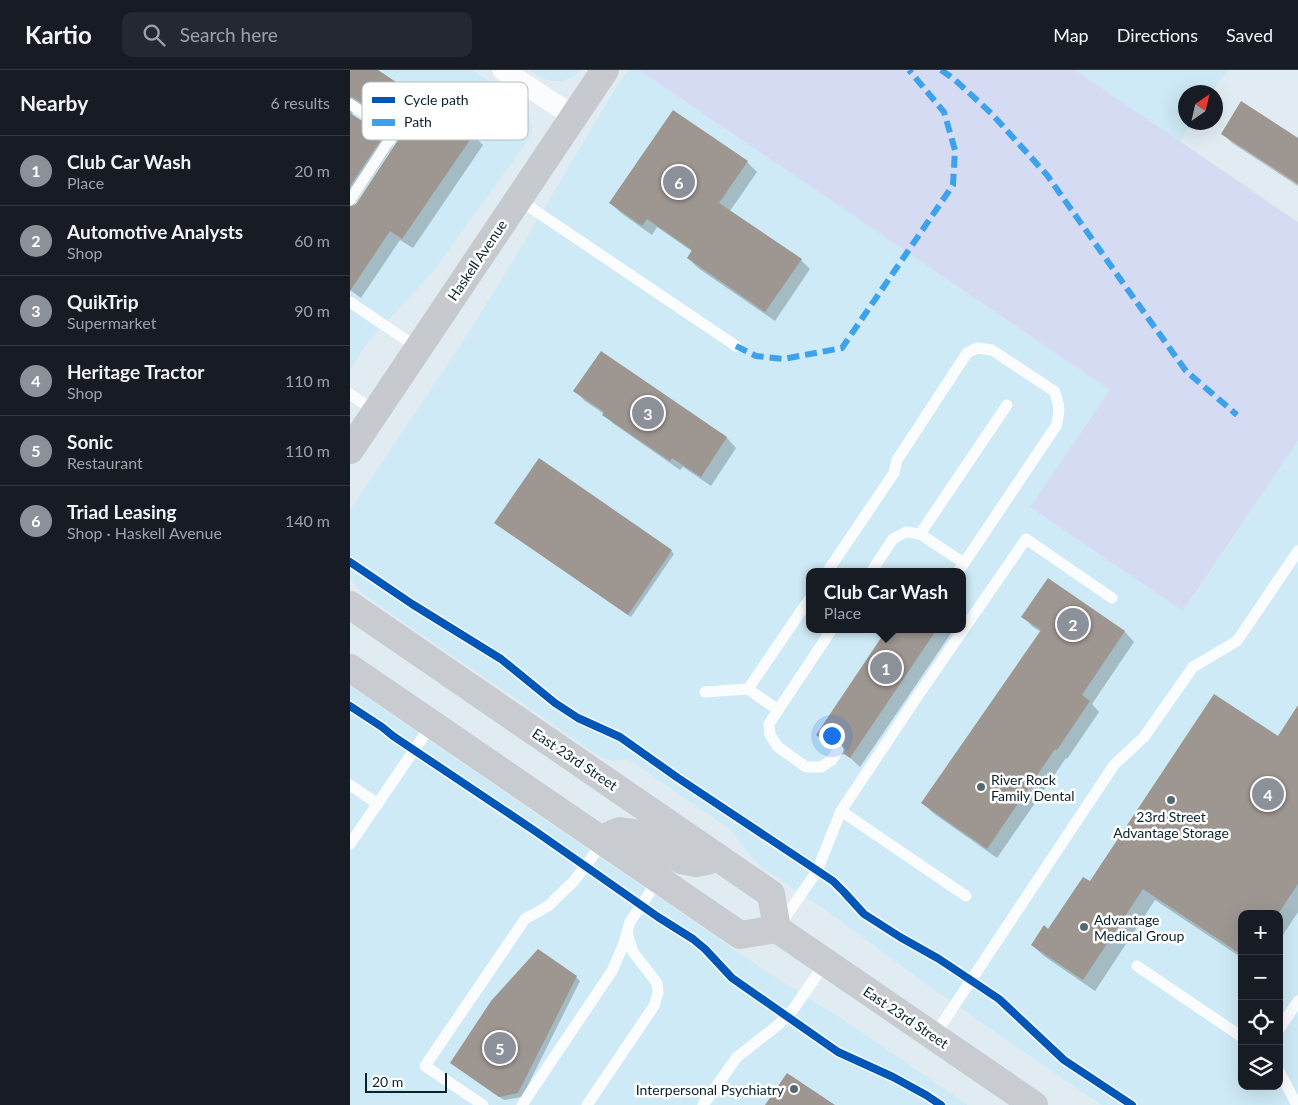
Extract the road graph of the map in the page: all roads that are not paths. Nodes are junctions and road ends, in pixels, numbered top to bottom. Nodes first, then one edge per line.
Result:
1 (503, 70) edge
2 (605, 70) edge
3 (521, 82) edge
4 (528, 86) edge
5 (350, 104) edge
6 (362, 112) edge
7 (573, 116) junction
8 (389, 140) edge
9 (518, 199) junction
10 (350, 200) edge
11 (350, 302) edge
12 (736, 346) dead end
13 (418, 348) junction
14 (350, 394) edge
15 (1007, 405) dead end
16 (376, 412) junction
17 (350, 450) edge
18 (920, 534) junction
19 (1298, 551) edge
20 (961, 567) edge
21 (830, 568) edge
22 (874, 568) edge
23 (1112, 598) dead end
24 (806, 604) edge
25 (350, 605) edge
26 (966, 626) edge
27 (829, 633) edge
28 (961, 633) edge
29 (350, 668) edge
30 (748, 689) junction
31 (705, 692) dead end
32 (778, 710) junction
33 (432, 724) junction
34 (838, 750) dead end
35 (352, 790) edge
36 (378, 804) junction
37 (841, 811) junction
38 (604, 841) junction
39 (350, 844) edge
40 (716, 856) junction
41 (659, 880) junction
42 (966, 896) dead end
43 (778, 929) junction
44 (627, 933) junction
45 (826, 962) junction
46 (1137, 966) dead end
47 (1298, 1001) edge
48 (1283, 1023) edge
49 (1238, 1034) edge
50 (934, 1036) junction
51 (1283, 1079) edge
52 (483, 1105) edge
53 (522, 1105) edge
54 (587, 1105) edge
55 (703, 1105) edge
56 (1034, 1105) edge
57 (1297, 1105) edge

1 - 3 street
2 - 7 main road, Haskell Avenue
4 - 7 street
5 - 6 lane
7 - 9 main road, Haskell Avenue
8 - 10 lane
9 - 12 lane
9 - 13 main road, Haskell Avenue
11 - 13 lane
13 - 16 main road, Haskell Avenue
14 - 16 lane
15 - 18 lane
16 - 17 main road, Haskell Avenue
18 - 20 lane
18 - 22 lane
19 - 50 lane
20 - 21 lane
23 - 26 lane
24 - 30 lane
25 - 40 main road, East 23rd Street
27 - 32 lane
28 - 37 lane
29 - 33 main road
30 - 31 lane
30 - 32 lane
32 - 34 lane
33 - 36 lane
33 - 38 main road
35 - 36 lane
36 - 39 lane
37 - 42 lane
37 - 43 lane
38 - 40 main road
38 - 41 main road
38 - 52 lane
40 - 43 main road, East 23rd Street
41 - 43 main road
41 - 44 lane
43 - 45 main road, East 23rd Street
44 - 53 lane
44 - 54 lane
45 - 50 main road, East 23rd Street
45 - 55 lane
46 - 49 lane
47 - 48 lane
50 - 56 main road, East 23rd Street
51 - 57 lane

